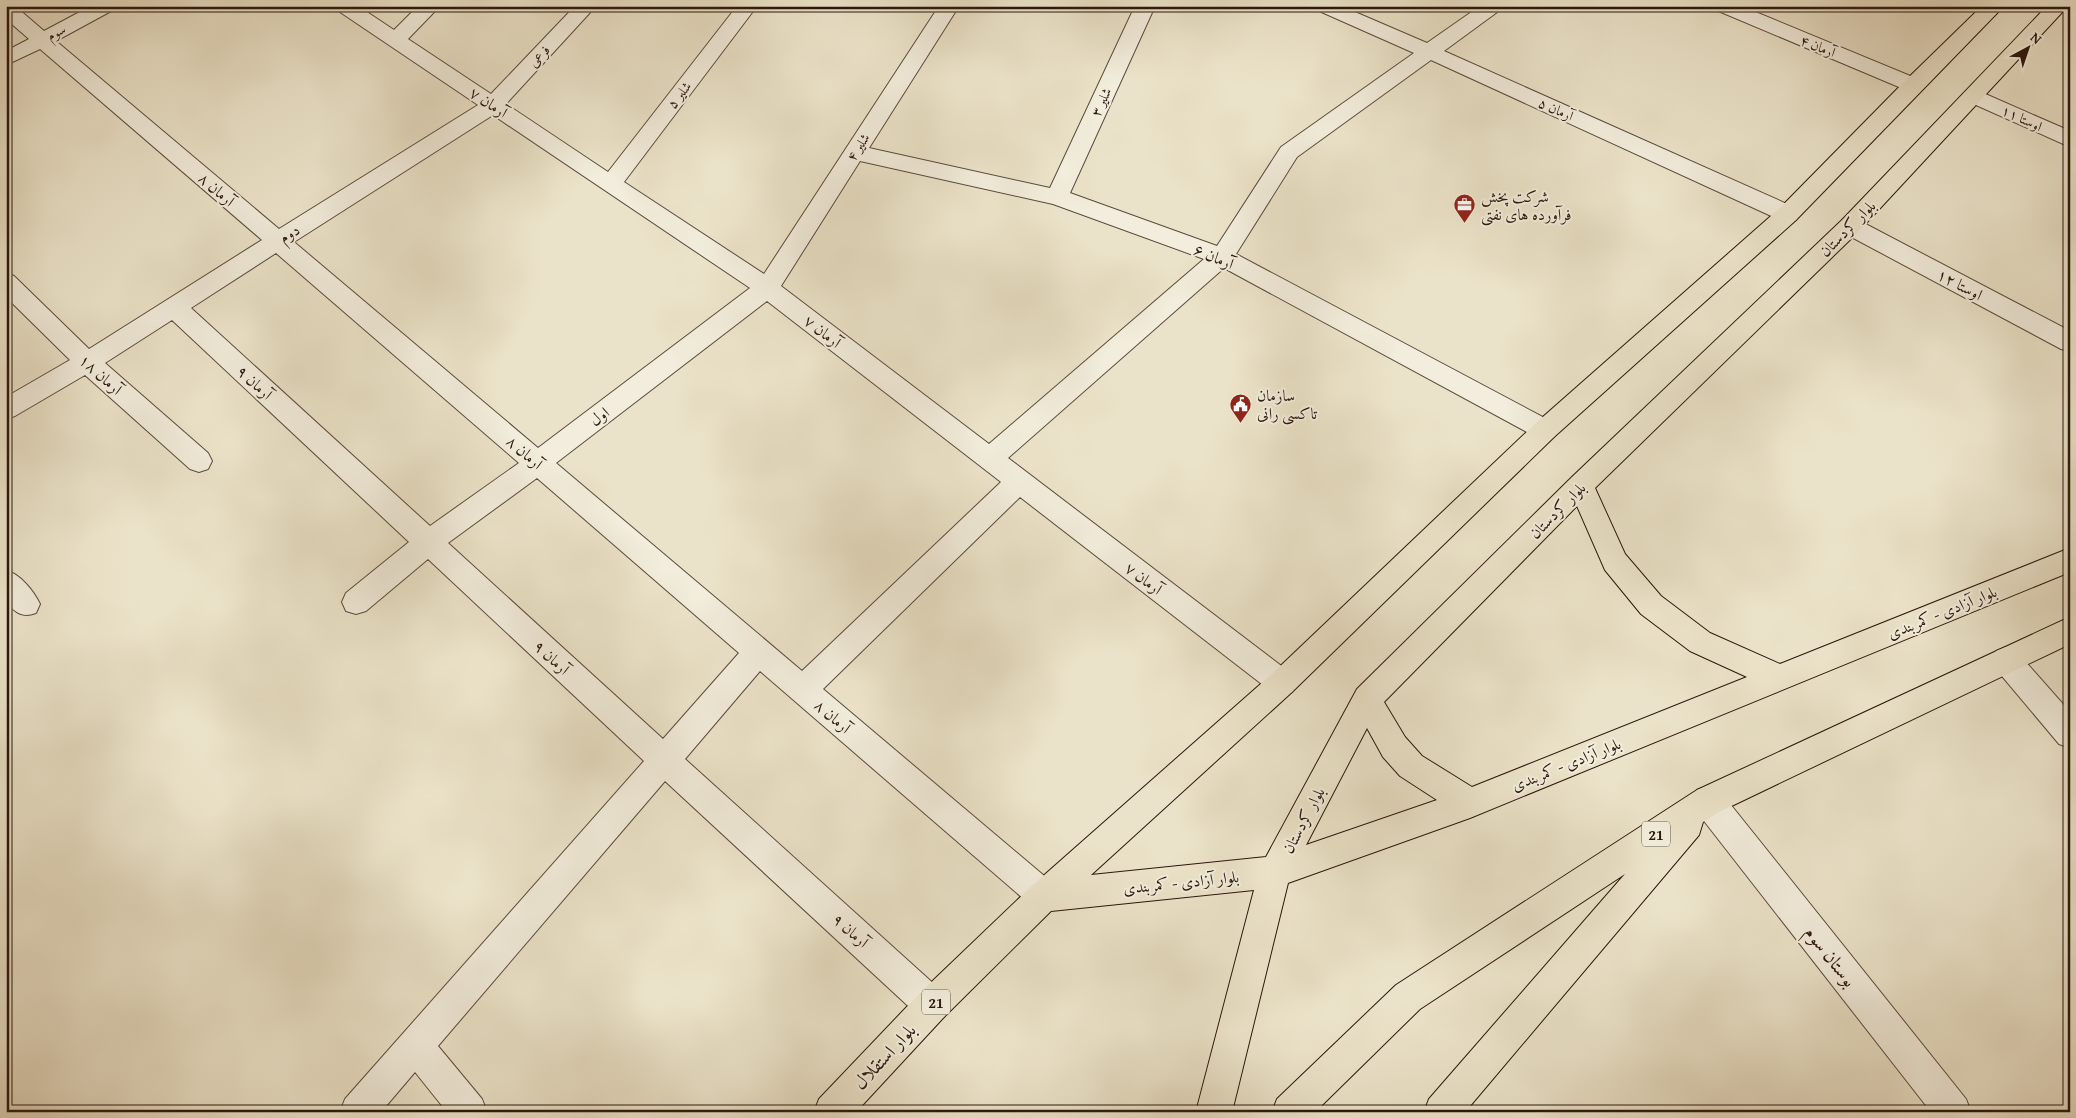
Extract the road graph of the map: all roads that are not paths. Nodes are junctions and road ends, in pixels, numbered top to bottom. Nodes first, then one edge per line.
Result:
1 (106, 6) edge
2 (344, 6) edge
3 (430, 6) edge
4 (586, 6) edge
5 (747, 6) edge
6 (950, 6) edge
7 (1145, 6) edge
8 (1324, 6) edge
9 (1493, 6) edge
10 (1723, 6) edge
11 (1994, 6) edge
12 (2058, 6) edge
13 (6, 9) edge
14 (42, 40) junction
15 (395, 40) junction
16 (1430, 52) junction
17 (6, 59) edge
18 (1913, 85) junction
19 (1974, 96) junction
20 (492, 105) junction
21 (2070, 140) edge
22 (855, 152) junction
23 (611, 184) junction
24 (1057, 197) junction
25 (1788, 214) junction
26 (1850, 226) junction
27 (278, 241) junction
28 (1222, 257) junction
29 (6, 282) edge
30 (767, 288) junction
31 (174, 307) junction
32 (2070, 342) edge
33 (87, 362) junction
34 (6, 408) edge
35 (1545, 430) junction
36 (990, 459) junction
37 (199, 461) dead end
38 (538, 463) junction
39 (1019, 482) junction
40 (1581, 485) junction
41 (429, 542) junction
42 (2070, 560) edge
43 (6, 582) edge
44 (356, 602) dead end
45 (26, 604) dead end
46 (2070, 630) edge
47 (758, 652) junction
48 (2006, 660) junction
49 (1780, 678) junction
50 (1282, 683) junction
51 (802, 690) junction
52 (1367, 699) junction
53 (2068, 728) edge
54 (664, 760) junction
55 (1708, 801) junction
56 (1470, 803) junction
57 (1275, 872) junction
58 (1044, 896) junction
59 (932, 1005) junction
60 (416, 1045) junction
61 (358, 1112) edge
62 (469, 1112) edge
63 (832, 1112) edge
64 (1214, 1112) edge
65 (1290, 1112) edge
66 (1442, 1112) edge
67 (1953, 1112) edge

1 - 14 street, سوم
2 - 15 street, آرمان ۷
3 - 15 street
4 - 20 street, فرعی
5 - 23 street, شلیر ۵
6 - 22 street, شلیر ۴
7 - 24 street, شلیر ۳
8 - 16 street, آرمان ۵
9 - 16 street
10 - 18 street, آرمان ۴
11 - 18 main road
12 - 19 main road, بلوار کردستان
13 - 14 street, آرمان ۸
14 - 17 street, سوم
14 - 27 street, آرمان ۸
15 - 20 street, آرمان ۷
16 - 25 street, آرمان ۵
16 - 28 street
18 - 25 main road
19 - 21 street, اوستا ۱۱
19 - 26 main road, بلوار کردستان
20 - 23 street, آرمان ۷
20 - 27 street, دوم
22 - 24 street, آرمان ۶
22 - 30 street, شلیر ۴
23 - 30 street, آرمان ۷
24 - 28 street, آرمان ۶
25 - 35 main road
26 - 32 street, اوستا ۱۲
26 - 40 main road, بلوار کردستان
27 - 31 street, دوم
27 - 38 street, آرمان ۸
28 - 35 street, آرمان ۶
28 - 36 street
29 - 33 street, آرمان ۱۸
30 - 36 street, آرمان ۷
30 - 38 street, اول
31 - 33 street, دوم
31 - 41 street, آرمان ۹
33 - 34 street, دوم
33 - 37 street, آرمان ۱۸
35 - 50 main road
36 - 39 street, آرمان ۷
38 - 41 street, اول
38 - 47 street, آرمان ۸
39 - 50 street, آرمان ۷
39 - 51 street
40 - 49 main road
40 - 52 main road, بلوار کردستان
41 - 44 street, اول
41 - 54 street, آرمان ۹
42 - 49 main road, بلوار آزادی - کمربندی
43 - 45 street
46 - 48 main road, 21
47 - 51 street, آرمان ۸
47 - 54 street
48 - 53 street
48 - 55 main road, 21
49 - 56 main road, بلوار آزادی - کمربندی
50 - 58 main road
51 - 58 street, آرمان ۸
52 - 56 main road
52 - 57 main road, بلوار کردستان
54 - 59 street, آرمان ۹
54 - 60 street
55 - 65 main road, 21
55 - 66 main road
55 - 67 street, بوستان سوم
56 - 57 main road, بلوار آزادی - کمربندی
57 - 58 main road, بلوار آزادی - کمربندی
57 - 64 main road, بلوار کردستان
58 - 59 main road, بلوار استقلال / 21
59 - 63 main road, بلوار استقلال / 21
60 - 61 street
60 - 62 street

